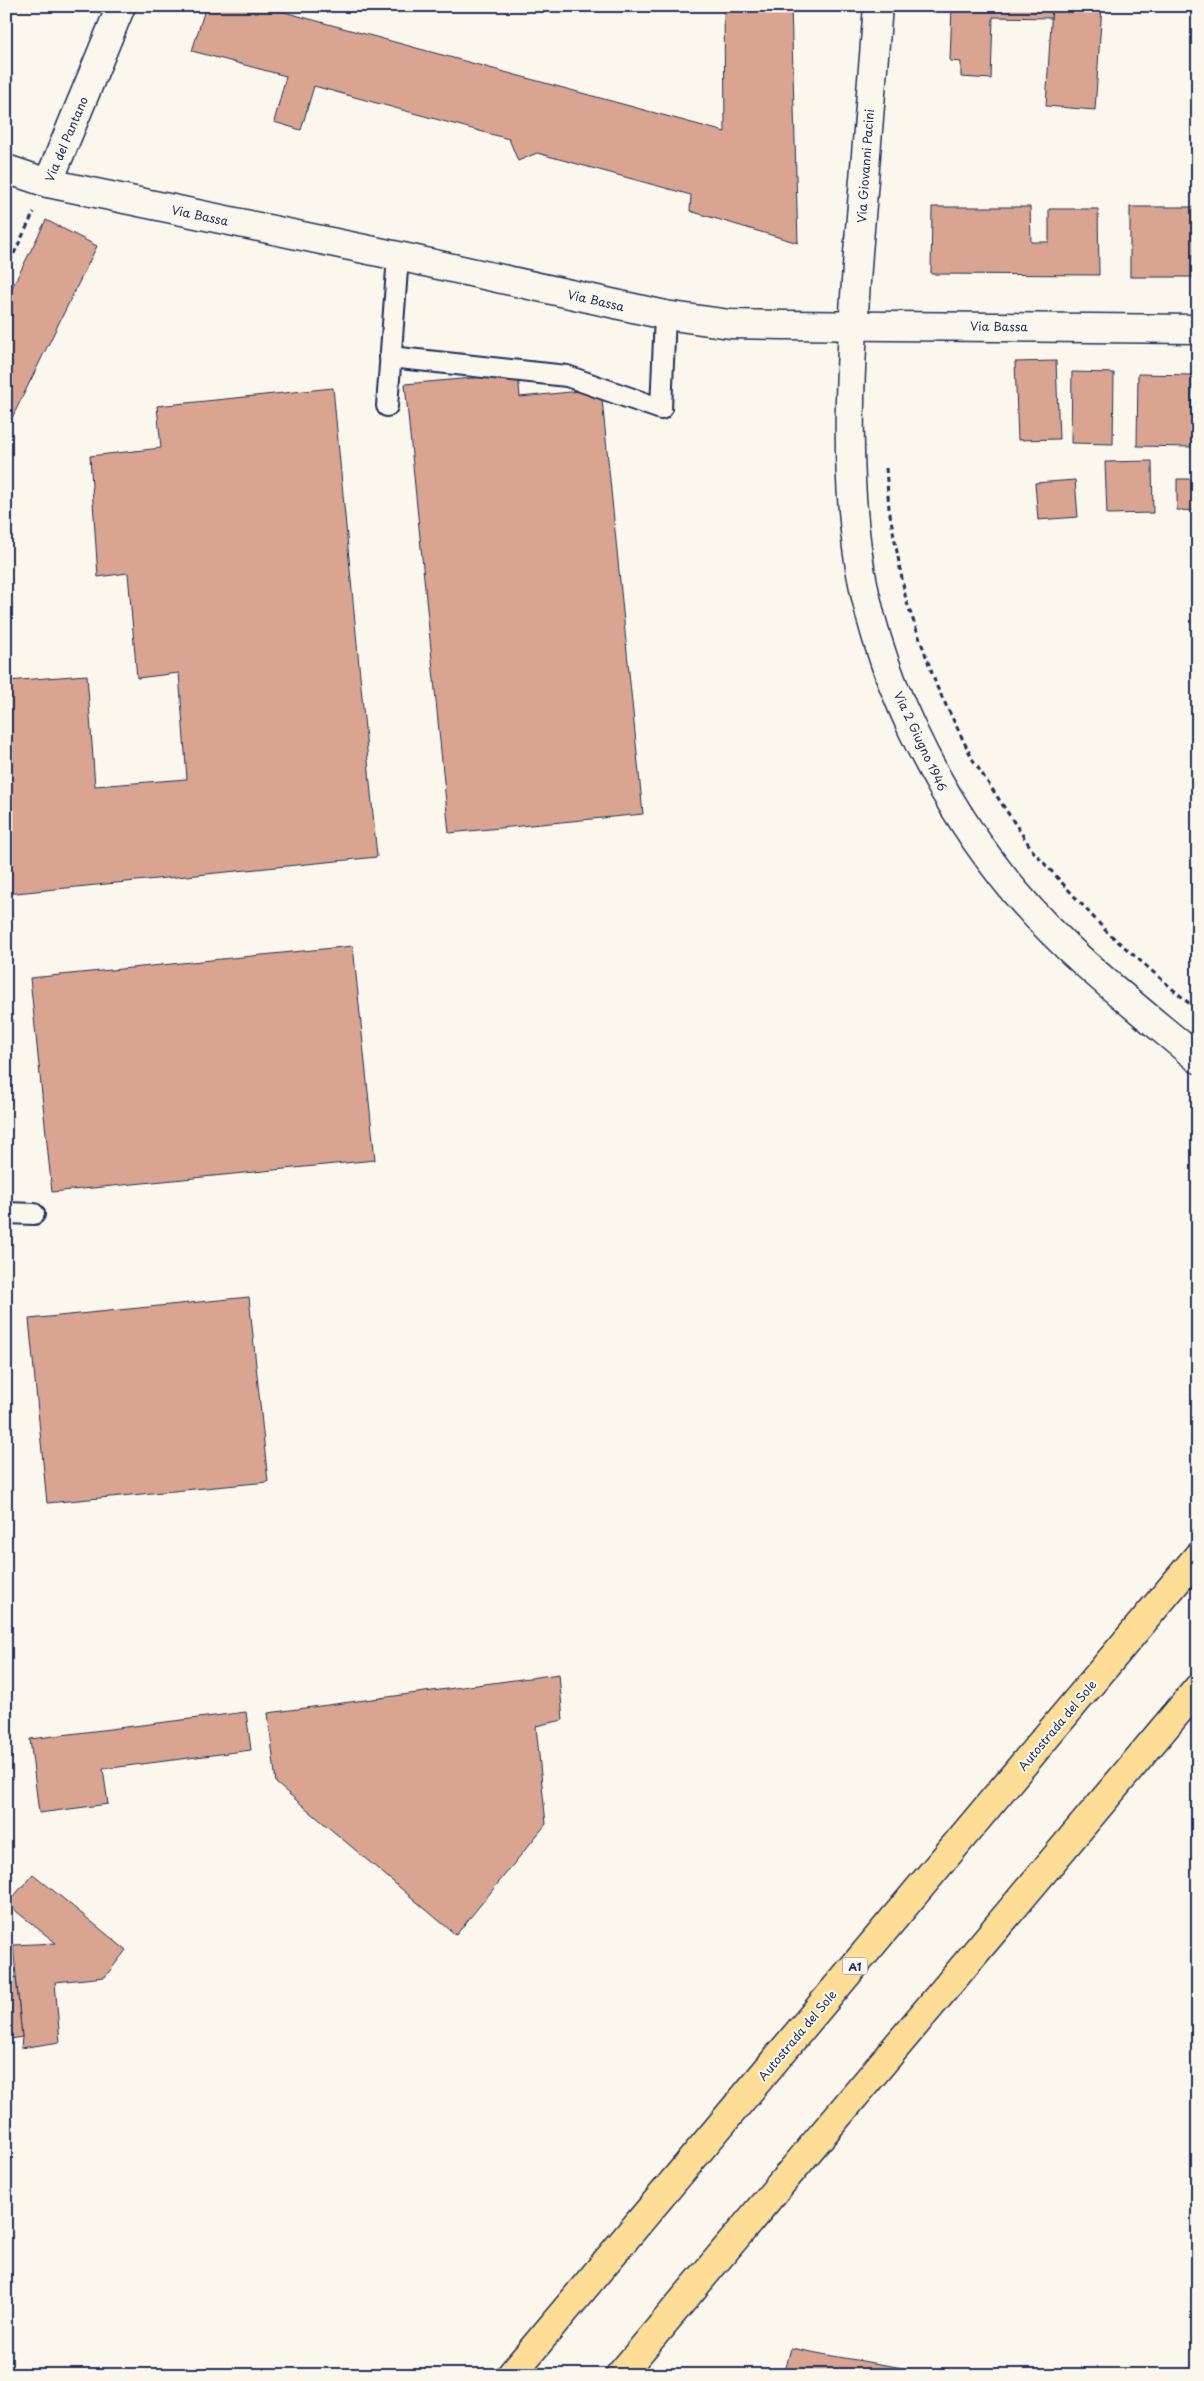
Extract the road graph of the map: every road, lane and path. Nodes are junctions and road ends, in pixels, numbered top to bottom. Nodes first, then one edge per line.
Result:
1 (122, 6) edge
2 (878, 6) edge
3 (6, 169) edge
4 (48, 184) junction
5 (398, 256) junction
6 (6, 270) edge
7 (665, 315) junction
8 (853, 326) junction
9 (1198, 329) edge
10 (390, 357) junction
11 (387, 406) dead end
12 (886, 461) dead end
13 (1198, 1011) edge
14 (1198, 1059) edge
15 (6, 1213) edge
16 (34, 1214) dead end
17 (1198, 1556) edge
18 (1198, 1688) edge
19 (510, 2375) edge
20 (620, 2375) edge

1 - 4 street, Via del Pantano
2 - 8 street, Via Giovanni Pacini
3 - 4 street, Via Bassa
4 - 5 street, Via Bassa
4 - 6 path, Via del Pantano
5 - 7 street, Via Bassa
5 - 10 lane
7 - 8 street, Via Bassa
7 - 10 lane
8 - 9 street, Via Bassa
8 - 14 street, Via 2 Giugno 1946
10 - 11 lane
12 - 13 path
15 - 16 lane
17 - 19 highway, Autostrada del Sole / A1
18 - 20 highway

